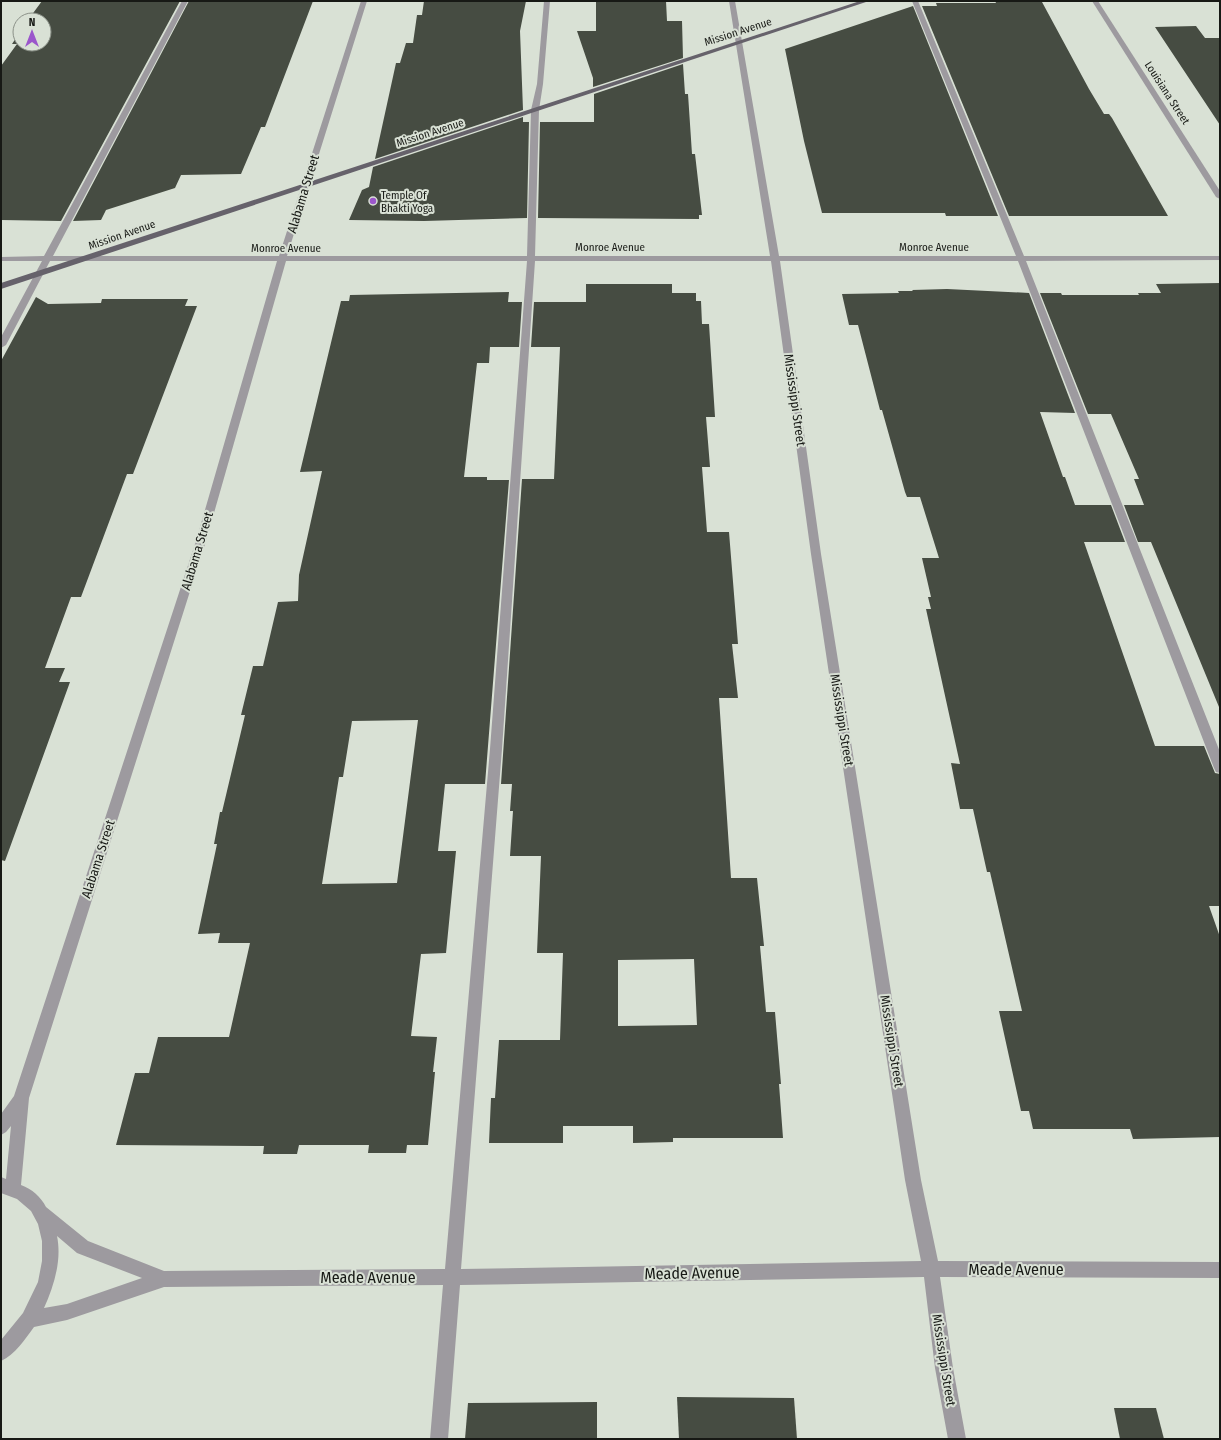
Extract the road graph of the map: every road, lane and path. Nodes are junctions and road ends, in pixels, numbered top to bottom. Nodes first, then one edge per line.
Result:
1 (185, 1) edge
2 (364, 1) edge
3 (547, 1) edge
4 (732, 1) edge
5 (866, 1) edge
6 (915, 1) edge
7 (1095, 1) edge
8 (739, 43) junction
9 (535, 110) junction
10 (306, 185) junction
11 (1220, 197) edge
12 (531, 258) junction
13 (775, 258) junction
14 (1021, 258) junction
15 (1220, 258) edge
16 (1, 259) edge
17 (45, 259) junction
18 (84, 259) junction
19 (282, 259) junction
20 (38, 274) junction
21 (1, 286) edge
22 (1, 345) edge
23 (1220, 768) edge
24 (21, 1098) junction
25 (1, 1127) edge
26 (7, 1186) edge
27 (43, 1214) junction
28 (931, 1269) junction
29 (1220, 1270) edge
30 (451, 1277) junction
31 (164, 1279) junction
32 (30, 1318) junction
33 (1, 1352) edge
34 (438, 1439) edge
35 (956, 1439) edge

1 - 17 street
2 - 10 street, Alabama Street
3 - 9 street
4 - 8 street, Mississippi Street
5 - 8 main road, Mission Avenue
6 - 14 street
7 - 11 street, Louisiana Street
8 - 9 main road, Mission Avenue
8 - 13 street, Mississippi Street
9 - 10 main road, Mission Avenue
9 - 12 street
10 - 18 main road, Mission Avenue
10 - 19 street, Alabama Street
12 - 13 street, Monroe Avenue
12 - 19 street, Monroe Avenue
12 - 30 street
13 - 14 street, Monroe Avenue
13 - 28 street, Mississippi Street
14 - 15 street, Monroe Avenue
14 - 23 street
16 - 17 street, Monroe Avenue
17 - 18 street, Monroe Avenue
17 - 20 street
18 - 19 street, Monroe Avenue
18 - 20 main road, Mission Avenue
19 - 24 street, Alabama Street
20 - 21 main road, Mission Avenue
20 - 22 street
24 - 25 street, Alabama Street
24 - 26 street, Alabama Street
26 - 27 street
27 - 31 street, Meade Avenue
27 - 32 street
28 - 29 street, Meade Avenue
28 - 30 street, Meade Avenue
28 - 35 street, Mississippi Street
30 - 31 street, Meade Avenue
30 - 34 street
31 - 32 street, Meade Avenue
32 - 33 street

